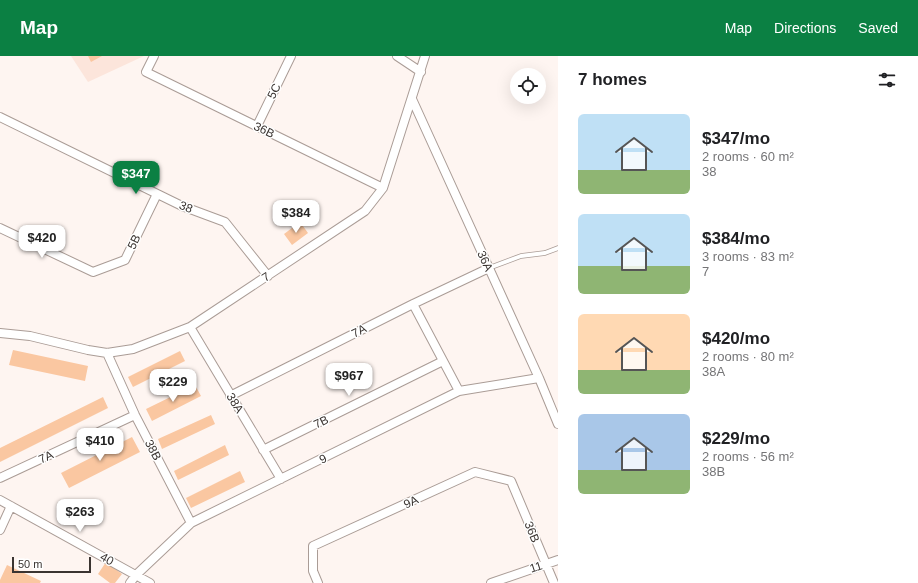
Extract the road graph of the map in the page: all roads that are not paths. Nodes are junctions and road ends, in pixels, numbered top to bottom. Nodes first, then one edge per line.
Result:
1 (154, 56) edge
2 (291, 56) edge
3 (397, 56) edge
4 (425, 56) edge
5 (421, 72) junction
6 (412, 99) junction
7 (0, 117) edge
8 (256, 126) junction
9 (382, 188) junction
10 (157, 194) junction
11 (0, 228) edge
12 (558, 248) edge
13 (489, 268) junction
14 (268, 276) junction
15 (413, 304) junction
16 (190, 327) junction
17 (0, 333) edge
18 (107, 353) junction
19 (443, 361) junction
20 (538, 378) junction
21 (459, 391) junction
22 (230, 396) junction
23 (135, 415) junction
24 (558, 424) edge
25 (263, 450) junction
26 (0, 478) edge
27 (281, 480) junction
28 (511, 481) joint
29 (0, 500) edge
30 (11, 506) junction
31 (191, 523) junction
32 (0, 530) edge
33 (558, 560) edge
34 (545, 564) junction
35 (136, 575) junction
36 (130, 583) edge
37 (150, 583) edge
38 (318, 583) edge
39 (490, 583) edge
40 (554, 583) edge

1 - 8 street, 36B
2 - 8 street, 5C
3 - 5 street
4 - 5 street, 7
5 - 6 street, 7
6 - 9 street, 7
6 - 13 street, 36A
7 - 10 street, 38
8 - 9 street, 36B
9 - 14 street, 7
10 - 11 street, 5B
10 - 14 street, 38
12 - 13 lane
13 - 15 street, 7A
13 - 20 street, 36A
14 - 16 street, 7
15 - 19 street
15 - 22 street, 7A
16 - 18 street, 7
16 - 22 street, 38A
17 - 18 street, 7
18 - 23 street, 38B
19 - 21 street
19 - 25 street, 7B
20 - 21 street, 9
20 - 24 street, 36A
21 - 27 street, 9
22 - 25 street, 38A
23 - 26 street, 7A
23 - 31 street, 38B
25 - 27 street, 38A
27 - 31 street, 9
28 - 34 street, 36B
28 - 38 street, 9A
29 - 30 street, 40
30 - 32 street
30 - 35 street, 40
31 - 35 street, 9
33 - 34 street, 11
34 - 39 street, 11
34 - 40 street, 36B
35 - 36 street, 9
35 - 37 street, 40

